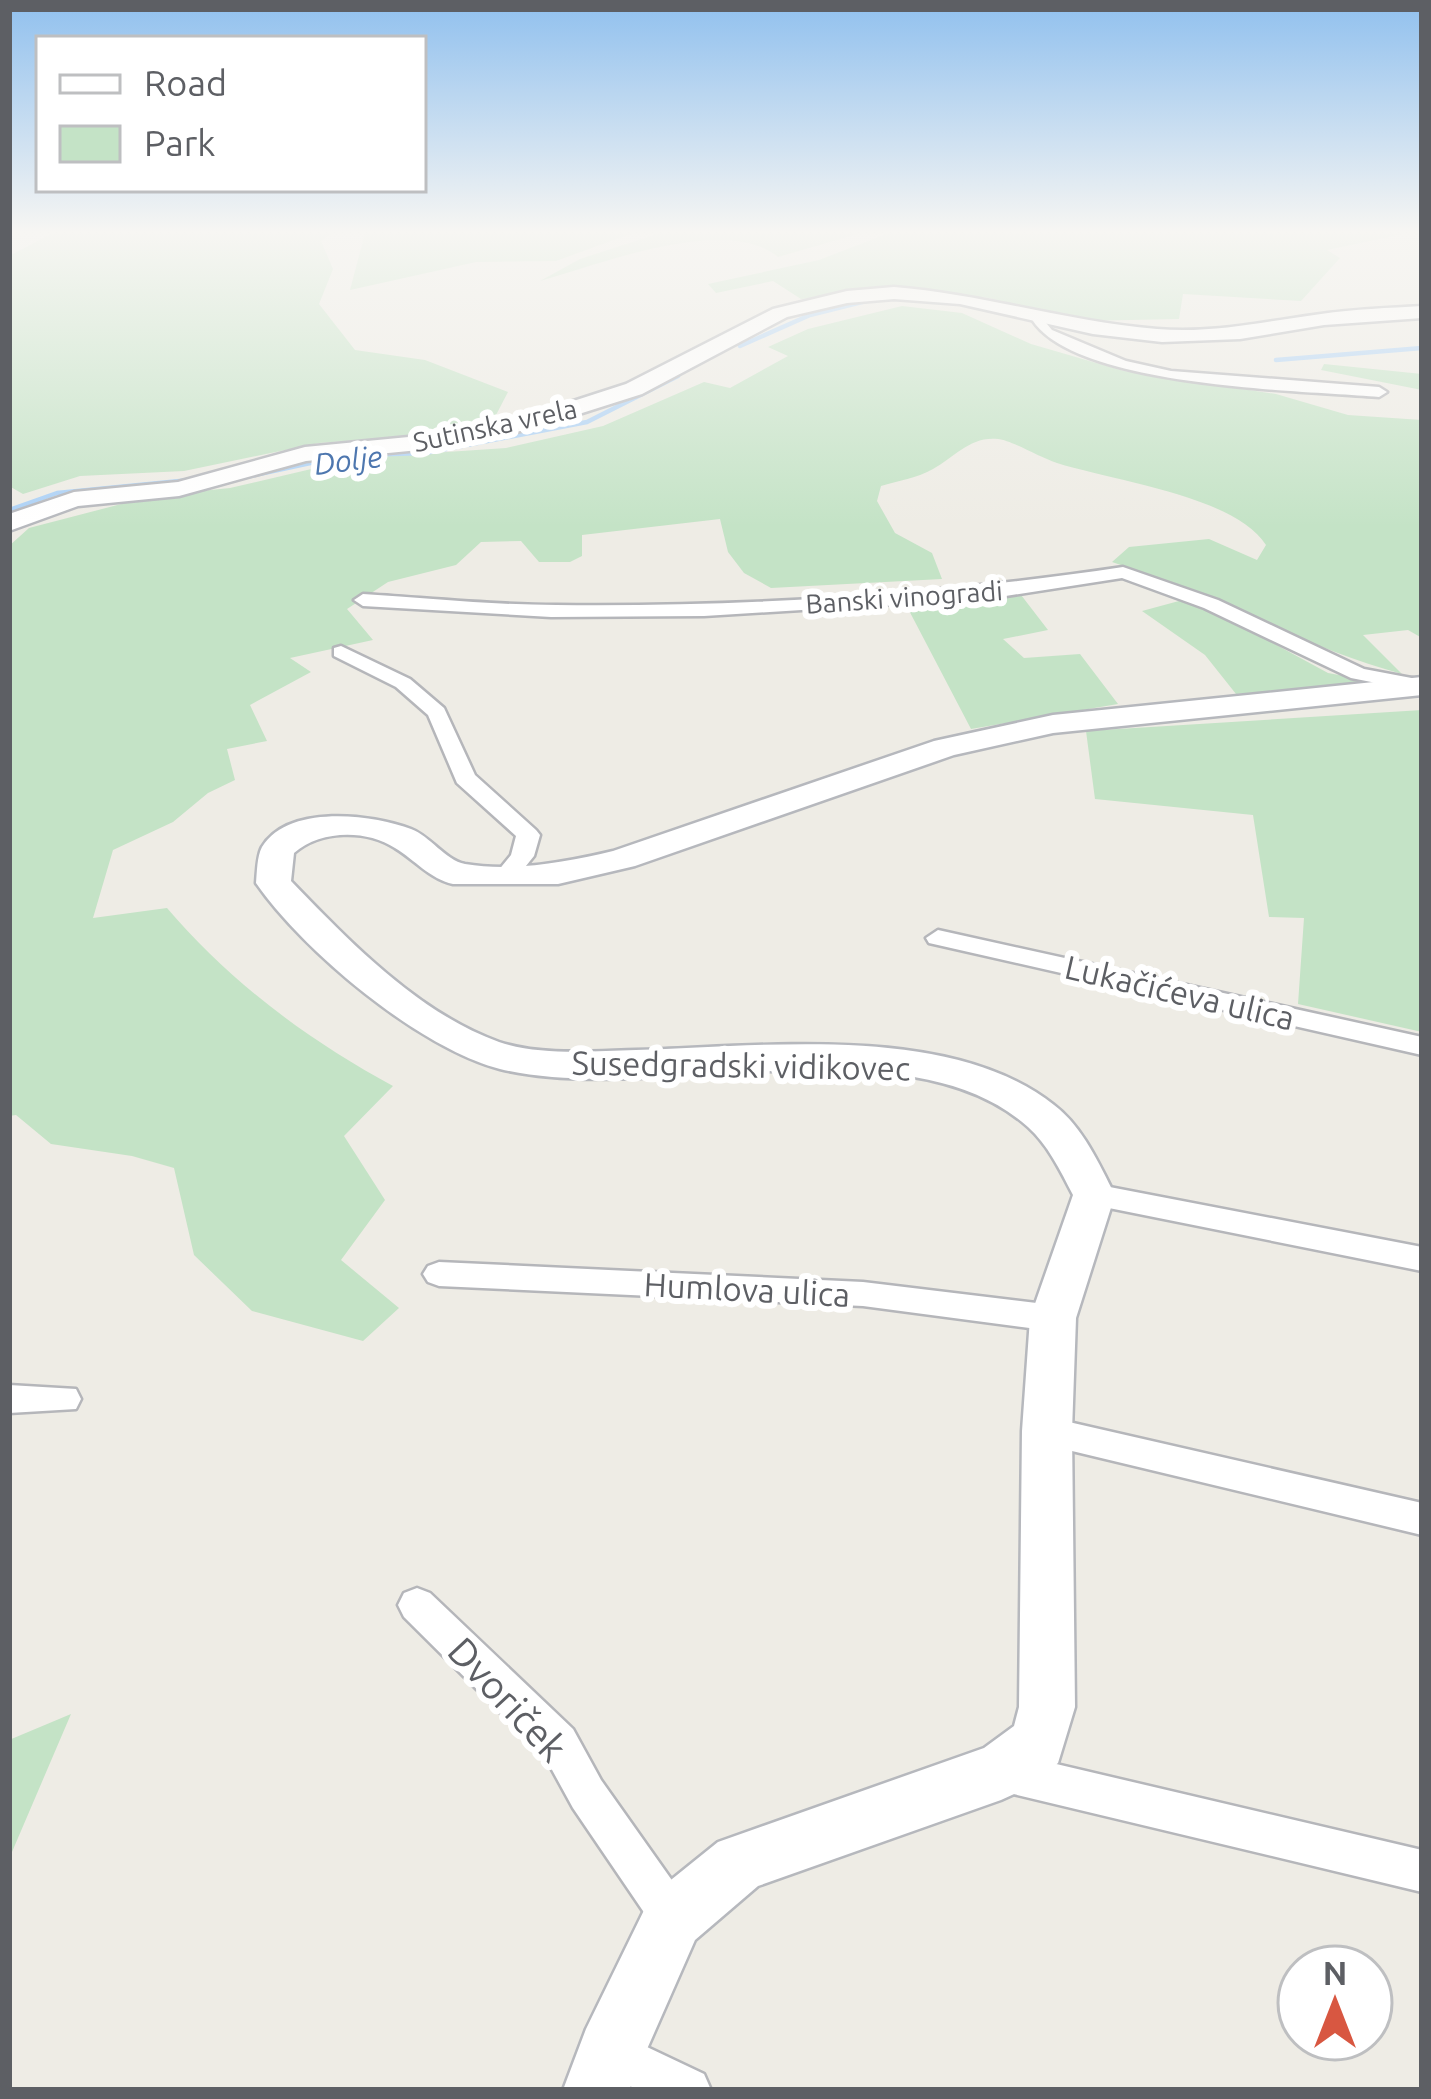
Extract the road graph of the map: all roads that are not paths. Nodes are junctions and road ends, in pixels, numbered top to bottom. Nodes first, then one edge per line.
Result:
1 (746, 331) edge
2 (1045, 331) edge
3 (1116, 331) edge
4 (1233, 331) edge
5 (1379, 392) dead end
6 (9, 523) edge
7 (363, 600) dead end
8 (341, 652) dead end
9 (1421, 686) edge
10 (505, 877) junction
11 (938, 938) dead end
12 (1422, 1046) edge
13 (1094, 1195) junction
14 (1422, 1259) edge
15 (439, 1274) dead end
16 (1053, 1318) junction
17 (9, 1399) edge
18 (64, 1399) dead end
19 (1047, 1430) junction
20 (1422, 1519) edge
21 (417, 1605) dead end
22 (1001, 1771) junction
23 (1422, 1871) edge
24 (674, 1918) junction
25 (603, 2071) edge
26 (688, 2090) edge

1 - 6 street, Sutinska vrela
2 - 5 street, Sutinska vrela
3 - 4 street, Sutinska vrela
7 - 9 street, Banski vinogradi
8 - 10 street
9 - 10 street, Banski vinogradi
10 - 13 street, Susedgradski vidikovec
11 - 12 street, Lukačićeva ulica
13 - 14 street
13 - 16 street
15 - 16 street, Humlova ulica
16 - 19 street
17 - 18 street
19 - 20 street
19 - 22 street
21 - 24 street, Dvoriček
22 - 23 street
22 - 24 street
24 - 25 street
25 - 26 street

